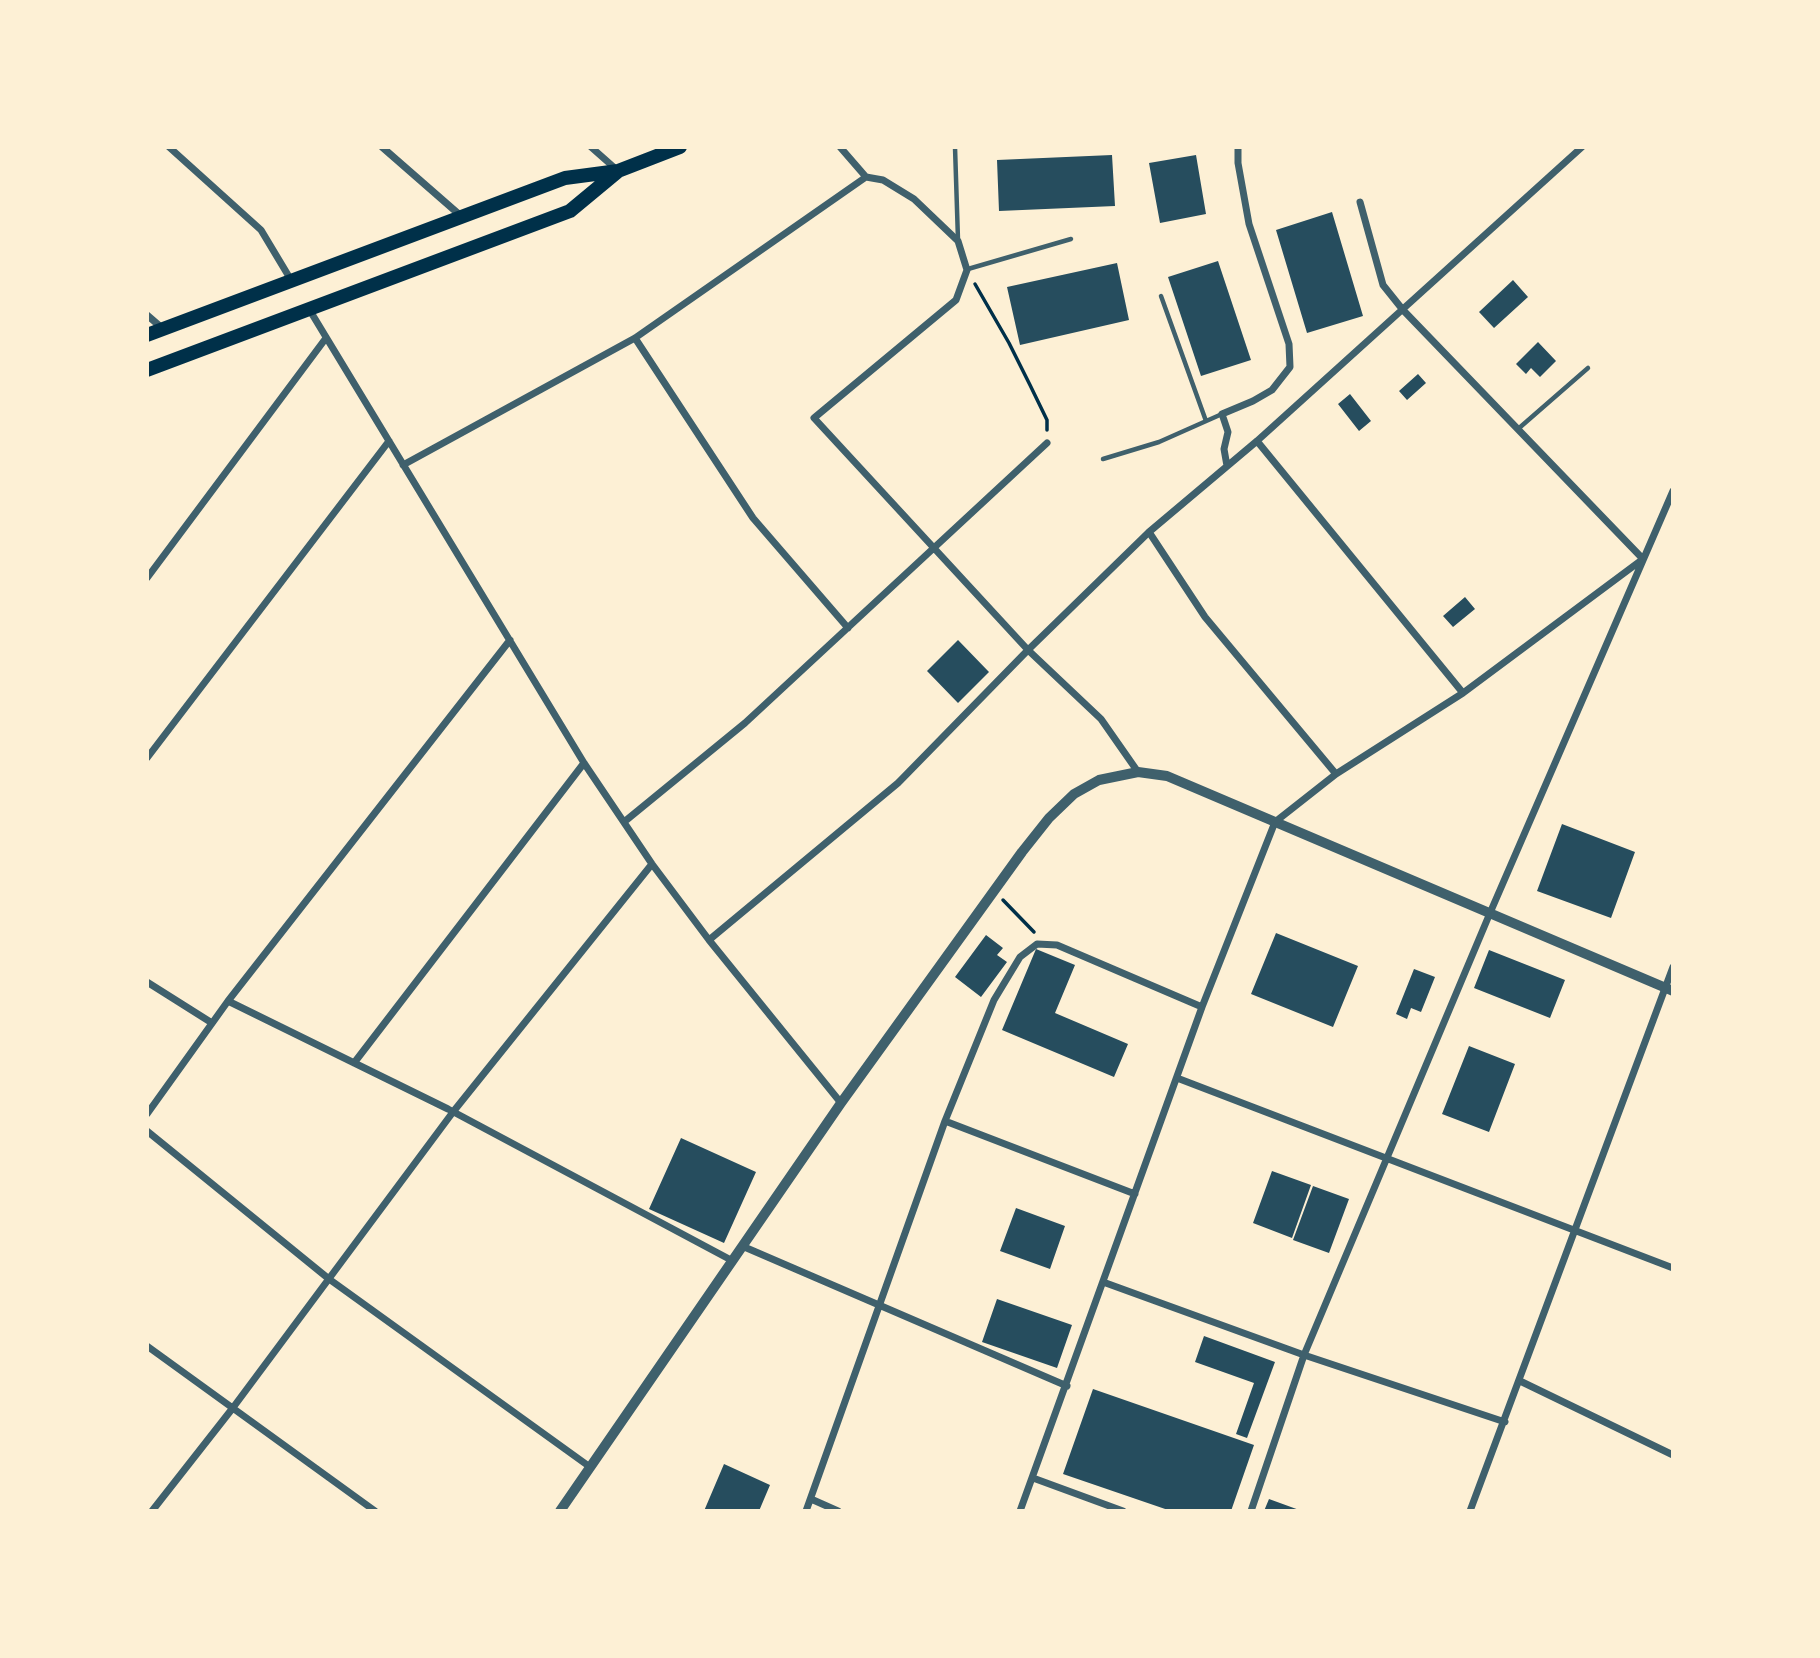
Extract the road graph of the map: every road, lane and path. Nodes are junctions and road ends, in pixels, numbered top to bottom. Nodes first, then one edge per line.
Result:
1 (169, 147) edge
2 (383, 147) edge
3 (592, 147) edge
4 (680, 147) edge
5 (839, 147) edge
6 (955, 147) edge
7 (1238, 147) edge
8 (1582, 147) edge
9 (618, 171) junction
10 (866, 177) junction
11 (1360, 202) dead end
12 (462, 217) junction
13 (1071, 239) dead end
14 (958, 241) junction
15 (967, 270) junction
16 (291, 281) junction
17 (1161, 296) dead end
18 (309, 309) junction
19 (1403, 310) junction
20 (147, 314) edge
21 (163, 329) junction
22 (147, 335) edge
23 (326, 338) junction
24 (635, 338) junction
25 (1588, 368) dead end
26 (147, 370) edge
27 (1222, 414) junction
28 (1206, 421) junction
29 (1518, 429) junction
30 (389, 441) junction
31 (1257, 441) junction
32 (1047, 443) joint
33 (1103, 459) dead end
34 (403, 465) junction
35 (1227, 466) junction
36 (1673, 491) edge
37 (1149, 532) junction
38 (934, 548) junction
39 (1643, 559) junction
40 (147, 578) edge
41 (848, 628) junction
42 (510, 640) junction
43 (1028, 650) junction
44 (1463, 693) junction
45 (147, 758) edge
46 (584, 763) junction
47 (1138, 772) junction
48 (1336, 774) junction
49 (624, 822) junction
50 (1275, 822) junction
51 (652, 864) junction
52 (993, 891) junction
53 (1490, 913) junction
54 (709, 940) junction
55 (1037, 944) junction
56 (1673, 967) edge
57 (147, 982) edge
58 (1669, 989) edge
59 (228, 1001) junction
60 (1202, 1007) junction
61 (212, 1023) junction
62 (354, 1063) junction
63 (1177, 1078) junction
64 (841, 1103) junction
65 (453, 1112) junction
66 (147, 1114) edge
67 (946, 1121) junction
68 (147, 1131) edge
69 (1387, 1159) junction
70 (1135, 1194) junction
71 (1575, 1231) junction
72 (742, 1245) junction
73 (731, 1260) junction
74 (1673, 1268) edge
75 (329, 1279) junction
76 (1103, 1282) junction
77 (881, 1307) junction
78 (147, 1346) edge
79 (1304, 1356) junction
80 (1520, 1381) junction
81 (1067, 1386) junction
82 (232, 1409) junction
83 (1504, 1422) junction
84 (1673, 1455) edge
85 (590, 1466) junction
86 (1033, 1478) junction
87 (811, 1499) junction
88 (152, 1511) edge
89 (375, 1511) edge
90 (560, 1511) edge
91 (806, 1511) edge
92 (838, 1511) edge
93 (1020, 1511) edge
94 (1123, 1511) edge
95 (1251, 1511) edge
96 (1470, 1511) edge

1 - 16 street
2 - 12 street
3 - 9 street
4 - 9 main road
5 - 10 street
6 - 14 lane
7 - 27 street
8 - 19 street
9 - 12 main road
9 - 18 main road
10 - 14 street
10 - 24 street
11 - 19 street
12 - 16 main road
13 - 15 lane
14 - 15 street
15 - 32 path
15 - 38 street
16 - 21 main road
17 - 28 lane
18 - 23 street
18 - 26 main road
19 - 29 street
19 - 31 street
20 - 21 street
21 - 22 main road
23 - 30 street
23 - 40 street
24 - 34 street
24 - 41 street
25 - 29 lane
27 - 28 lane
27 - 35 street
28 - 33 lane
29 - 39 street
30 - 34 street
30 - 45 street
31 - 35 street
31 - 44 street
32 - 38 street
34 - 42 street
35 - 37 street
36 - 39 street
37 - 43 street
37 - 48 street
38 - 41 street
38 - 43 street
39 - 44 street
39 - 53 street
41 - 49 street
42 - 46 street
42 - 59 street
43 - 47 street
43 - 54 street
44 - 48 street
46 - 49 street
46 - 62 street
47 - 50 street
47 - 52 street
48 - 50 street
49 - 51 street
50 - 53 street
50 - 60 street
51 - 54 street
51 - 65 street
52 - 55 path
52 - 64 street
53 - 58 street
53 - 69 street
54 - 64 street
55 - 60 street
55 - 67 street
56 - 58 street
57 - 61 street
58 - 71 street
59 - 61 street
59 - 62 street
60 - 63 street
61 - 66 street
62 - 65 street
63 - 69 street
63 - 70 street
64 - 72 street
65 - 73 street
65 - 75 street
67 - 70 street
67 - 77 street
68 - 75 street
69 - 71 street
69 - 79 street
70 - 76 street
71 - 74 street
71 - 80 street
72 - 73 street
72 - 77 street
73 - 85 street
75 - 82 street
75 - 85 street
76 - 79 street
76 - 81 street
77 - 81 street
77 - 87 street
78 - 82 street
79 - 83 street
79 - 95 street
80 - 83 street
80 - 84 street
81 - 86 street
82 - 88 street
82 - 89 street
83 - 96 street
85 - 90 street
86 - 93 street
86 - 94 street
87 - 91 street
87 - 92 street

